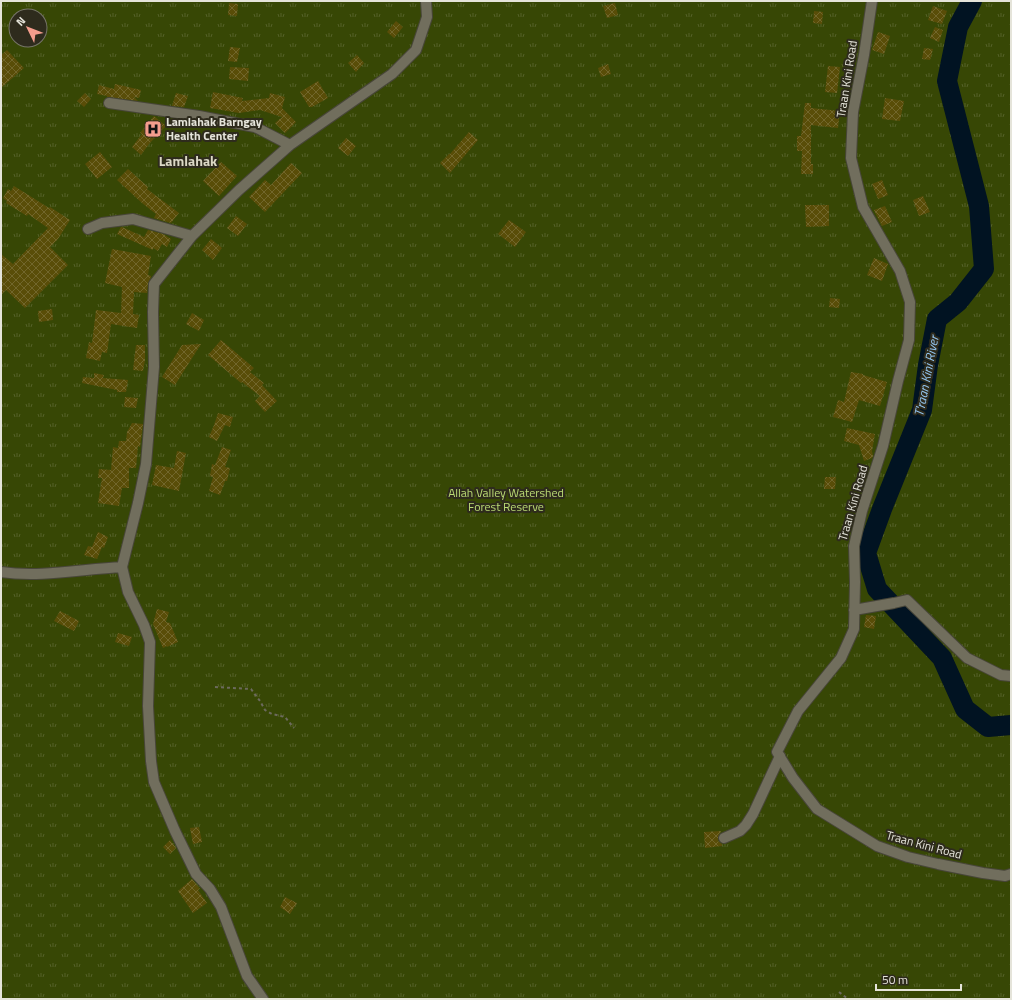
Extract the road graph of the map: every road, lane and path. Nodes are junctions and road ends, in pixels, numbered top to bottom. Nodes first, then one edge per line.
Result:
1 (426, 1) edge
2 (872, 1) edge
3 (109, 103) dead end
4 (290, 146) junction
5 (88, 229) dead end
6 (192, 236) junction
7 (122, 567) junction
8 (1, 572) edge
9 (854, 610) junction
10 (1011, 676) edge
11 (215, 687) dead end
12 (294, 728) dead end
13 (780, 756) junction
14 (724, 838) dead end
15 (1011, 874) edge
16 (839, 992) dead end
17 (263, 999) edge
18 (848, 999) edge

1 - 4 street
2 - 9 street, Traan Kini Road
3 - 4 street
4 - 6 street
5 - 6 street
6 - 7 street
7 - 8 street
7 - 17 street
9 - 10 street
9 - 13 street, Traan Kini Road
11 - 12 path
13 - 14 street
13 - 15 street, Traan Kini Road
16 - 18 path

